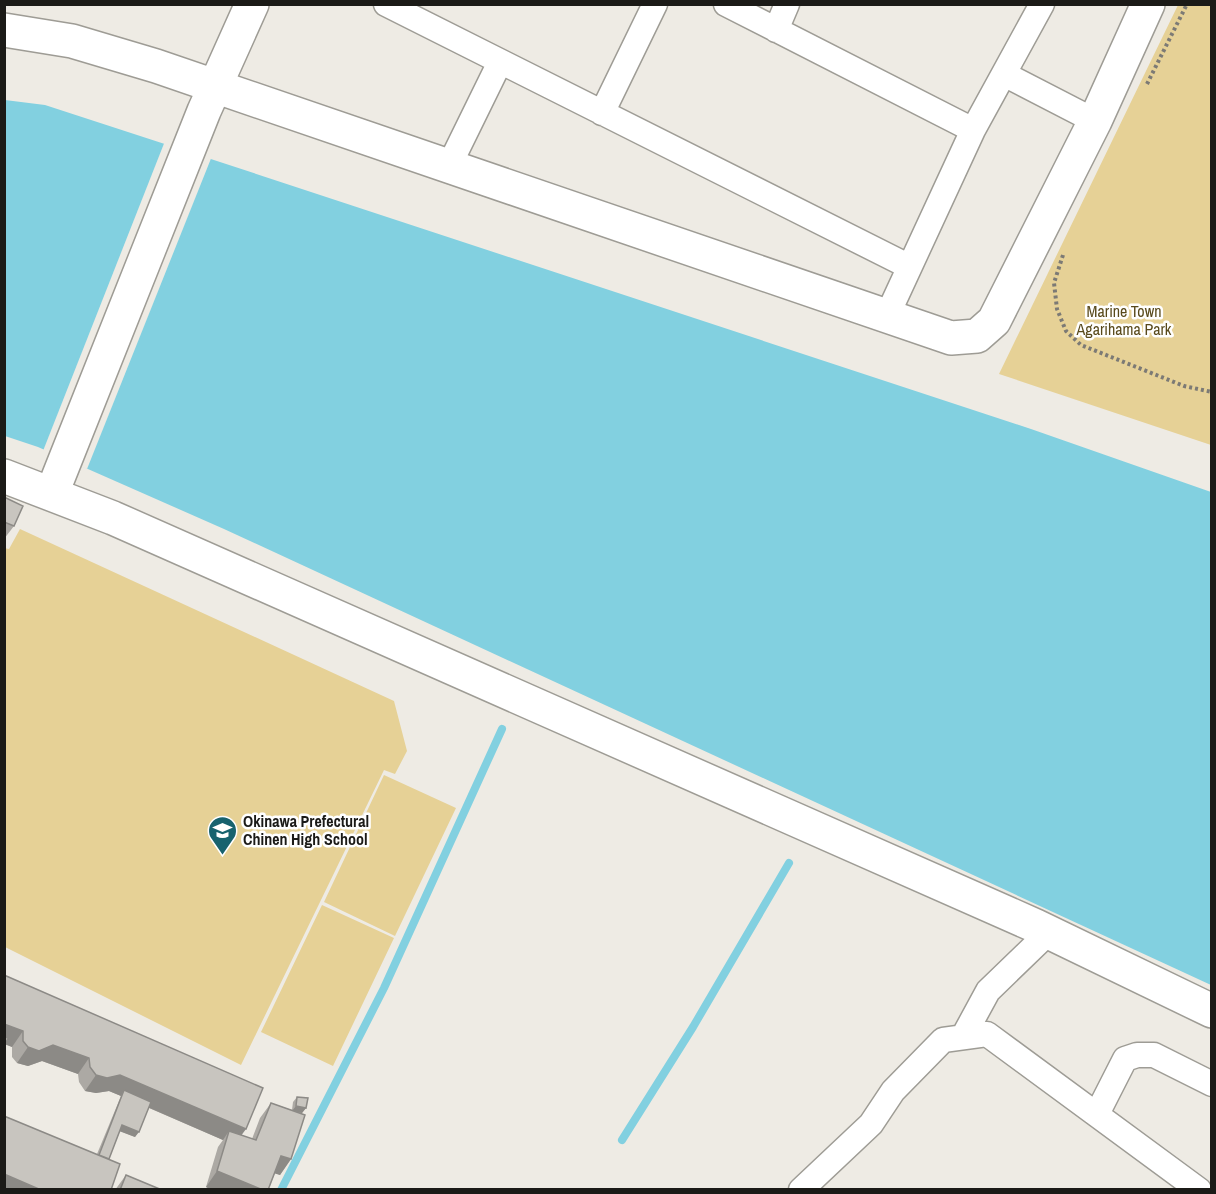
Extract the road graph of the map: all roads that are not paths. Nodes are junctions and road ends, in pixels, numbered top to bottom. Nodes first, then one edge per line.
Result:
1 (252, 4) edge
2 (386, 4) edge
3 (655, 4) edge
4 (726, 4) edge
5 (787, 4) edge
6 (1042, 4) edge
7 (1149, 4) edge
8 (4, 30) edge
9 (776, 30) junction
10 (500, 62) junction
11 (1004, 74) junction
12 (214, 86) junction
13 (602, 113) junction
14 (1095, 121) junction
15 (973, 130) junction
16 (449, 166) junction
17 (908, 266) junction
18 (887, 316) junction
19 (4, 476) edge
20 (52, 493) junction
21 (1049, 932) junction
22 (1212, 1011) edge
23 (963, 1037) junction
24 (1212, 1084) edge
25 (1097, 1114) junction
26 (801, 1190) edge
27 (1199, 1190) edge

1 - 12 street
2 - 10 street
3 - 13 street
4 - 9 street
5 - 9 street
6 - 11 street
7 - 14 street
8 - 12 street
9 - 15 street
10 - 13 street
10 - 16 street
11 - 14 street
11 - 15 street
12 - 16 street
12 - 20 street
13 - 17 street
14 - 18 street
15 - 17 street
16 - 18 street
17 - 18 street
19 - 20 street
20 - 21 street
21 - 22 street
21 - 23 street
23 - 25 street
23 - 26 street
24 - 25 street
25 - 27 street

